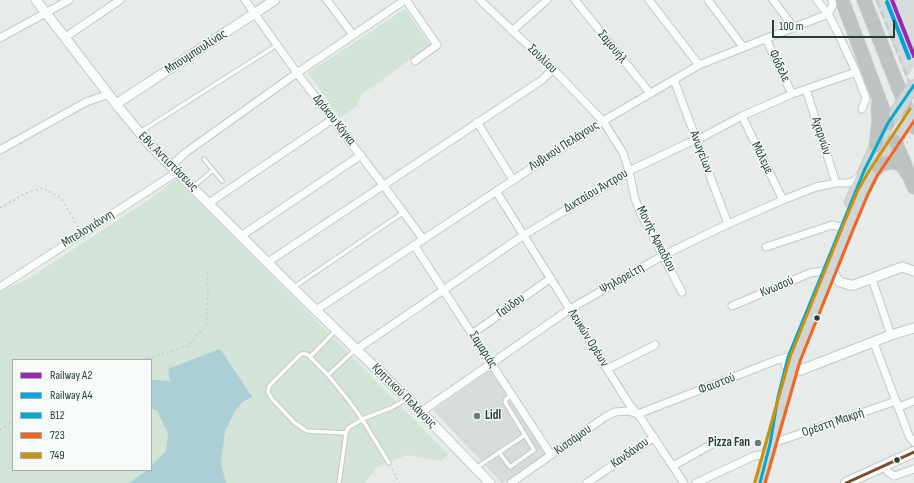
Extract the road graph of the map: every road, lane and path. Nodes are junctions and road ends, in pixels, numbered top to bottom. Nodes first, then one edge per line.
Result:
1 (36, 0) edge
2 (69, 0) edge
3 (120, 0) edge
4 (245, 0) edge
5 (276, 0) edge
6 (327, 0) edge
7 (405, 0) edge
8 (480, 0) edge
9 (547, 0) edge
10 (575, 0) edge
11 (649, 0) edge
12 (708, 0) edge
13 (773, 0) edge
14 (817, 0) edge
15 (832, 0) edge
16 (842, 0) edge
17 (864, 0) edge
18 (46, 13) junction
19 (255, 14) junction
20 (828, 14) junction
21 (794, 28) junction
22 (512, 31) junction
23 (353, 35) junction
24 (0, 38) edge
25 (64, 38) junction
26 (766, 39) junction
27 (277, 45) junction
28 (744, 47) junction
29 (414, 60) dead end
30 (699, 65) junction
31 (553, 69) junction
32 (856, 72) junction
33 (297, 73) junction
34 (674, 80) junction
35 (914, 85) edge
36 (874, 87) junction
37 (806, 89) junction
38 (109, 94) junction
39 (650, 94) junction
40 (792, 94) junction
41 (116, 104) junction
42 (862, 108) dead end
43 (914, 112) edge
44 (742, 116) junction
45 (892, 118) junction
46 (333, 119) junction
47 (603, 121) junction
48 (477, 122) junction
49 (139, 133) junction
50 (906, 135) edge
51 (697, 140) junction
52 (876, 146) junction
53 (0, 150) edge
54 (361, 155) junction
55 (204, 159) dead end
56 (878, 167) junction
57 (174, 169) junction
58 (213, 170) junction
59 (628, 171) junction
60 (864, 171) junction
61 (908, 174) junction
62 (513, 180) junction
63 (222, 181) dead end
64 (838, 183) junction
65 (384, 186) junction
66 (192, 187) junction
67 (914, 187) edge
68 (496, 191) junction
69 (783, 200) junction
70 (209, 203) junction
71 (850, 204) junction
72 (0, 208) edge
73 (404, 212) junction
74 (728, 224) junction
75 (841, 227) junction
76 (81, 233) junction
77 (524, 235) junction
78 (242, 236) junction
79 (423, 239) junction
80 (414, 245) junction
81 (766, 247) dead end
82 (664, 255) junction
83 (268, 262) junction
84 (828, 269) junction
85 (207, 270) dead end
86 (914, 271) edge
87 (550, 278) junction
88 (872, 279) junction
89 (0, 287) edge
90 (293, 288) junction
91 (443, 289) junction
92 (682, 292) dead end
93 (732, 306) dead end
94 (570, 309) junction
95 (316, 310) junction
96 (337, 330) junction
97 (913, 331) edge
98 (472, 334) junction
99 (891, 335) junction
100 (874, 343) junction
101 (655, 345) dead end
102 (356, 349) junction
103 (310, 357) junction
104 (146, 359) edge
105 (791, 362) junction
106 (491, 363) junction
107 (607, 369) junction
108 (328, 375) junction
109 (512, 395) junction
110 (408, 399) junction
111 (914, 401) edge
112 (898, 404) junction
113 (421, 412) junction
114 (638, 414) junction
115 (362, 419) junction
116 (12, 422) edge
117 (0, 430) edge
118 (346, 433) junction
119 (525, 435) junction
120 (654, 437) junction
121 (914, 442) edge
122 (714, 443) dead end
123 (770, 444) junction
124 (499, 452) junction
125 (914, 452) edge
126 (551, 455) junction
127 (767, 456) junction
128 (389, 464) joint
129 (672, 466) junction
130 (885, 466) junction
131 (476, 468) junction
132 (914, 468) edge
133 (701, 482) edge
134 (851, 482) edge
135 (339, 483) edge
136 (399, 483) edge
137 (490, 483) edge
138 (512, 483) edge
139 (587, 483) edge
140 (684, 483) edge
141 (760, 483) edge

1 - 18 street, Εθν. Αντιστάσεως
2 - 18 street
3 - 25 street
4 - 19 street, Δράκου Κόγκα
5 - 19 street, Μπουμπουλίνας
6 - 23 street
7 - 23 street, Μπελογιάννη
7 - 29 street
8 - 22 street, Σουλίου
9 - 22 street
10 - 39 street, Σαμουήλ
11 - 30 street
12 - 28 street
13 - 21 street
14 - 20 street
15 - 20 street
16 - 36 highway
17 - 50 highway
18 - 24 street
18 - 25 street, Εθν. Αντιστάσεως
19 - 27 street, Δράκου Κόγκα
19 - 41 street, Μπουμπουλίνας
20 - 21 street, Λυβικού Πελάγους
20 - 32 street
21 - 26 street, Λυβικού Πελάγους
22 - 31 street, Σουλίου
23 - 33 street, Μπελογιάννη
25 - 38 street, Εθν. Αντιστάσεως
26 - 28 street, Λυβικού Πελάγους
26 - 40 street, Φόδελε
27 - 33 street, Δράκου Κόγκα
27 - 49 lane
28 - 30 street, Λυβικού Πελάγους
30 - 34 street, Λυβικού Πελάγους
31 - 47 street, Σουλίου
31 - 48 street
32 - 37 street, Δικταίου Άντρου
32 - 42 street
33 - 46 street, Δράκου Κόγκα
33 - 57 street, Μπελογιάννη
34 - 39 street, Λυβικού Πελάγους
34 - 51 street, Ανωγείων
35 - 45 main road, bridge
36 - 45 highway
36 - 52 highway
37 - 40 street, Δικταίου Άντρου
37 - 64 street, Αχαρνών
38 - 41 street, Εθν. Αντιστάσεως
38 - 53 street
39 - 47 street, Λυβικού Πελάγους
40 - 44 street, Δικταίου Άντρου
41 - 49 street, Εθν. Αντιστάσεως
43 - 50 main road, bridge
44 - 51 street, Δικταίου Άντρου
44 - 69 street, Μάλεμε
45 - 50 main road
45 - 52 main road
46 - 54 street, Δράκου Κόγκα
46 - 70 street
47 - 59 street, Μονής Αρκαδίου
47 - 62 street, Λυβικού Πελάγους
48 - 62 street
48 - 65 street
49 - 57 street, Εθν. Αντιστάσεως
50 - 56 main road
50 - 61 highway
51 - 59 street, Δικταίου Άντρου
51 - 74 street, Ανωγείων
52 - 60 main road
54 - 65 street, Δράκου Κόγκα
54 - 78 street
55 - 58 lane
56 - 61 highway
56 - 84 main road
57 - 66 street, Εθν. Αντιστάσεως
57 - 76 street, Μπελογιάννη
58 - 63 lane
58 - 66 lane
59 - 77 street, Δικταίου Άντρου
59 - 82 street, Μονής Αρκαδίου
60 - 64 street, Ψηλορείτη
60 - 71 main road
61 - 67 highway
62 - 68 street, Λυβικού Πελάγους
64 - 69 street, Ψηλορείτη
64 - 71 street
65 - 73 street, Δράκου Κόγκα
65 - 83 street
66 - 70 street, Εθν. Αντιστάσεως
68 - 77 street, Λευκών Ορέων
68 - 79 street, Λυβικού Πελάγους
69 - 74 street, Ψηλορείτη
70 - 78 street, Εθν. Αντιστάσεως
71 - 75 main road
72 - 76 path
73 - 79 street, Δράκου Κόγκα
73 - 90 lane
74 - 82 street, Ψηλορείτη
75 - 81 street
75 - 84 main road
76 - 89 street, Μπελογιάννη
77 - 87 street, Λευκών Ορέων
77 - 91 street, Δικταίου Άντρου
78 - 83 street, Εθν. Αντιστάσεως
79 - 80 street, Λυβικού Πελάγους
80 - 91 street, Σαμαριάς
80 - 95 street, Λυβικού Πελάγους
82 - 92 street, Μονής Αρκαδίου
82 - 94 street, Ψηλορείτη
83 - 90 street, Εθν. Αντιστάσεως
84 - 88 street
84 - 93 street, Κνωσού
84 - 105 main road
85 - 104 path
86 - 88 street
87 - 94 street, Λευκών Ορέων
87 - 98 street, Γαύδου
88 - 99 street
90 - 95 street, Εθν. Αντιστάσεως
91 - 98 street, Σαμαριάς
91 - 102 street, Δικταίου Άντρου
94 - 106 street, Ψηλορείτη
94 - 107 street, Λευκών Ορέων
95 - 96 street, Κρητικού Πελάγους
96 - 102 street, Κρητικού Πελάγους
96 - 103 lane
97 - 99 street
98 - 106 street, Σαμαριάς
99 - 100 street
100 - 105 street
100 - 112 street
101 - 107 street
102 - 108 lane
102 - 110 street, Κρητικού Πελάγους
103 - 108 lane
103 - 118 lane
105 - 114 street, Φαιστού
105 - 123 main road
106 - 109 street, Σαμαριάς
106 - 113 street, Ψηλορείτη
107 - 114 street, Λευκών Ορέων
108 - 115 lane
109 - 119 lane
109 - 126 street, Σαμαριάς
110 - 113 street, Κρητικού Πελάγους
110 - 115 lane
111 - 112 street, Ορέστη Μακρή
112 - 121 street
112 - 123 street, Ορέστη Μακρή
113 - 131 street, Κρητικού Πελάγους
114 - 120 street, Λευκών Ορέων
114 - 126 street, Κισσάμου
115 - 118 lane
115 - 128 lane
116 - 117 path
118 - 135 lane
119 - 124 lane
119 - 124 lane
120 - 129 street, Λευκών Ορέων
120 - 139 street, Κανδάνου
122 - 129 street
123 - 127 main road
124 - 131 lane
125 - 130 main road
126 - 138 street, Κισσάμου
127 - 133 street
127 - 141 main road
128 - 136 path
129 - 140 street, Λευκών Ορέων
130 - 132 street
130 - 134 main road
131 - 137 street, Κρητικού Πελάγους

